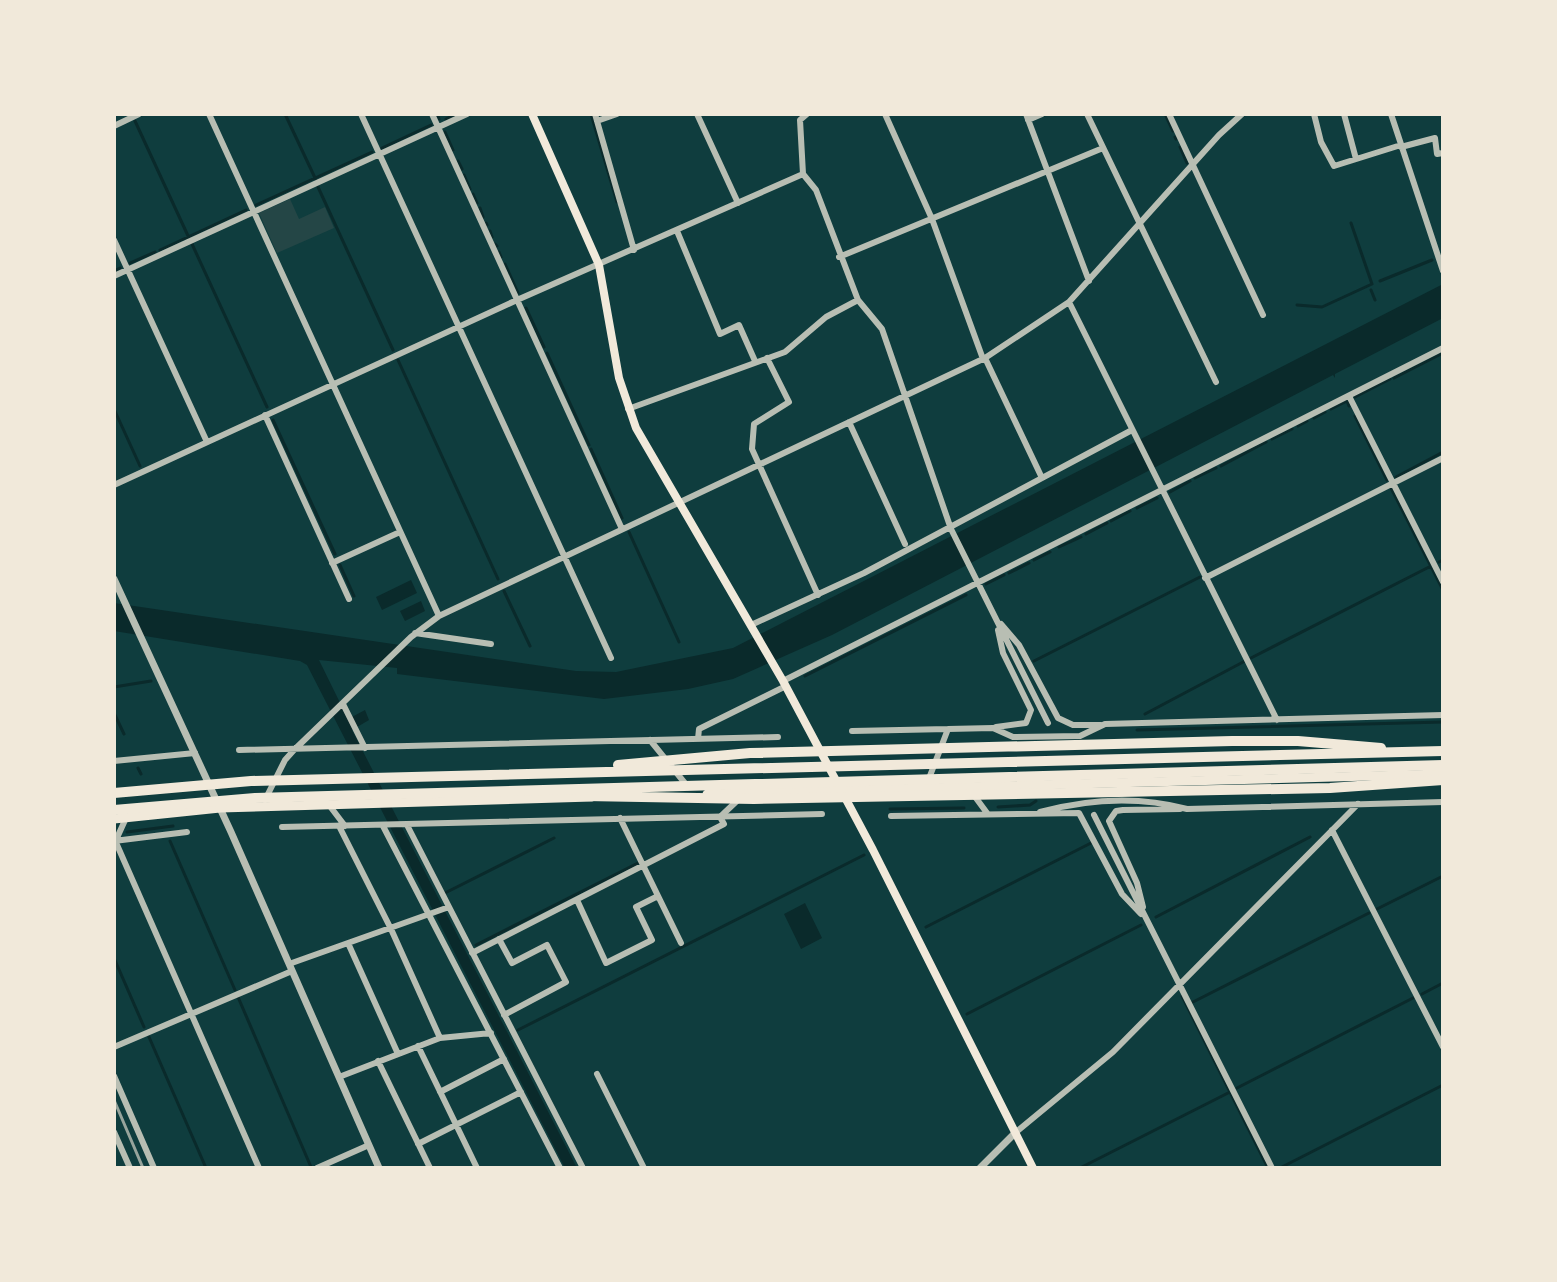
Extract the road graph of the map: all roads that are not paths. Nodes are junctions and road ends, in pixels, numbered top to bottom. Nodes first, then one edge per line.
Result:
1 (139, 114) edge
2 (209, 114) edge
3 (361, 114) edge
4 (432, 114) edge
5 (467, 114) edge
6 (532, 114) edge
7 (617, 114) edge
8 (697, 114) edge
9 (807, 114) edge
10 (885, 114) edge
11 (1042, 114) edge
12 (1087, 114) edge
13 (1169, 114) edge
14 (1242, 114) edge
15 (1314, 114) edge
16 (1344, 114) edge
17 (1391, 114) edge
18 (1027, 117) edge
19 (596, 118) edge
20 (114, 126) edge
21 (438, 127) junction
22 (1401, 146) junction
23 (1103, 148) junction
24 (1443, 153) edge
25 (379, 154) junction
26 (1356, 159) junction
27 (1194, 166) junction
28 (1049, 171) junction
29 (803, 174) junction
30 (738, 203) junction
31 (254, 212) junction
32 (932, 219) junction
33 (1141, 225) junction
34 (677, 231) junction
35 (114, 240) edge
36 (634, 250) junction
37 (839, 257) junction
38 (599, 265) junction
39 (1443, 269) edge
40 (128, 270) junction
41 (114, 276) edge
42 (1089, 281) junction
43 (517, 300) junction
44 (858, 300) junction
45 (1069, 302) junction
46 (1263, 315) dead end
47 (459, 326) junction
48 (1443, 348) edge
49 (767, 358) junction
50 (984, 358) junction
51 (755, 361) junction
52 (1216, 382) dead end
53 (333, 384) junction
54 (907, 394) junction
55 (1349, 396) junction
56 (628, 409) junction
57 (265, 415) junction
58 (849, 422) junction
59 (1132, 432) junction
60 (207, 442) junction
61 (1443, 458) edge
62 (759, 464) junction
63 (1042, 478) junction
64 (1393, 483) junction
65 (114, 485) edge
66 (1161, 489) junction
67 (679, 502) junction
68 (951, 527) junction
69 (622, 529) junction
70 (400, 532) junction
71 (905, 544) dead end
72 (564, 555) junction
73 (332, 563) junction
74 (1205, 578) junction
75 (114, 579) edge
76 (976, 582) junction
77 (1443, 582) edge
78 (818, 595) junction
79 (349, 599) dead end
80 (439, 616) junction
81 (996, 618) junction
82 (752, 626) junction
83 (412, 635) junction
84 (491, 644) dead end
85 (611, 658) dead end
86 (782, 680) junction
87 (342, 705) junction
88 (1443, 715) edge
89 (1277, 720) junction
90 (1048, 723) dead end
91 (1105, 724) junction
92 (993, 728) junction
93 (948, 729) junction
94 (852, 731) dead end
95 (778, 737) dead end
96 (698, 739) junction
97 (650, 740) junction
98 (364, 748) junction
99 (239, 750) dead end
100 (294, 750) junction
101 (1443, 751) edge
102 (195, 753) junction
103 (114, 761) edge
104 (1443, 772) edge
105 (516, 774) junction
106 (968, 787) junction
107 (925, 788) junction
108 (842, 791) junction
109 (491, 792) junction
110 (114, 793) edge
111 (746, 793) junction
112 (693, 794) junction
113 (1443, 802) edge
114 (1358, 804) junction
115 (329, 805) junction
116 (262, 807) junction
117 (220, 808) junction
118 (1187, 809) junction
119 (114, 810) edge
120 (1040, 812) junction
121 (987, 813) junction
122 (822, 814) dead end
123 (143, 815) junction
124 (1094, 815) dead end
125 (891, 816) dead end
126 (126, 817) junction
127 (720, 817) junction
128 (620, 818) junction
129 (114, 819) edge
130 (405, 825) junction
131 (342, 826) junction
132 (383, 826) junction
133 (282, 827) dead end
134 (1332, 830) junction
135 (187, 832) dead end
136 (115, 840) edge
137 (643, 866) junction
138 (658, 896) junction
139 (577, 900) junction
140 (447, 908) junction
141 (433, 914) junction
142 (1146, 920) junction
143 (391, 929) junction
144 (499, 939) junction
145 (348, 943) junction
146 (681, 943) dead end
147 (472, 953) junction
148 (290, 967) junction
149 (1179, 985) junction
150 (192, 1014) junction
151 (504, 1015) junction
152 (491, 1033) junction
153 (440, 1038) junction
154 (418, 1046) junction
155 (114, 1047) edge
156 (1443, 1047) edge
157 (398, 1054) junction
158 (504, 1059) junction
159 (378, 1061) junction
160 (597, 1074) dead end
161 (114, 1076) edge
162 (339, 1077) junction
163 (440, 1092) junction
164 (521, 1092) junction
165 (456, 1125) junction
166 (114, 1132) edge
167 (1015, 1133) junction
168 (418, 1144) junction
169 (369, 1145) junction
170 (130, 1168) edge
171 (154, 1168) edge
172 (259, 1168) edge
173 (317, 1168) edge
174 (379, 1168) edge
175 (430, 1168) edge
176 (477, 1168) edge
177 (560, 1168) edge
178 (583, 1168) edge
179 (644, 1168) edge
180 (980, 1168) edge
181 (1033, 1168) edge
182 (1272, 1168) edge

1 - 20 street
2 - 31 street
3 - 25 street
4 - 21 street
5 - 21 street
6 - 38 main road
7 - 19 street
8 - 30 street
9 - 29 street
10 - 32 street
11 - 18 street
12 - 23 street
13 - 27 street
14 - 27 street
15 - 26 street
16 - 26 street
17 - 22 street
18 - 28 street
19 - 36 street
21 - 25 street
21 - 43 street
22 - 24 street
22 - 26 street
22 - 39 street
23 - 28 street
23 - 33 street
25 - 31 street
25 - 47 street
27 - 33 street
27 - 46 street
28 - 32 street
28 - 42 street
29 - 30 street
29 - 37 street
30 - 34 street
31 - 40 street
31 - 53 street
32 - 37 street
32 - 50 street
33 - 42 street
33 - 52 street
34 - 36 street
34 - 51 street
35 - 40 street
36 - 38 street
37 - 44 street
38 - 43 street
38 - 56 main road
40 - 41 street
40 - 60 street
42 - 45 street
43 - 47 street
43 - 69 street
44 - 49 street
44 - 54 street
45 - 50 street
45 - 59 street
47 - 53 street
47 - 72 street
48 - 55 street
49 - 51 street
49 - 62 street
50 - 54 street
50 - 63 street
51 - 56 street
53 - 57 street
53 - 70 street
54 - 58 street
54 - 68 street
55 - 64 street
55 - 66 street
56 - 67 main road
57 - 60 street
57 - 73 street
58 - 62 street
58 - 71 street
59 - 63 street
59 - 66 street
60 - 65 street
61 - 64 street
62 - 67 street
62 - 78 street
63 - 68 street
64 - 74 street
64 - 77 street
66 - 74 street
66 - 76 street
67 - 69 street
67 - 82 main road
68 - 76 street
68 - 78 street
69 - 72 street
70 - 73 street
70 - 80 street
72 - 80 street
72 - 85 street
73 - 79 street
74 - 89 street
75 - 102 street
76 - 81 street
76 - 86 street
78 - 82 street
80 - 83 street
81 - 90 street
81 - 91 street
81 - 92 street
82 - 86 main road
83 - 84 street
83 - 87 street
86 - 96 street
86 - 108 main road
87 - 98 street
87 - 100 street
88 - 89 street
89 - 91 street
91 - 92 street
92 - 93 street
93 - 94 street
93 - 107 street
95 - 96 street
96 - 97 street
97 - 98 street
97 - 112 street
98 - 100 street
99 - 100 street
100 - 116 street
101 - 105 highway
102 - 103 street
102 - 117 street
104 - 105 highway
104 - 106 highway
104 - 109 highway
104 - 109 highway
105 - 110 highway
106 - 107 highway
106 - 121 street
107 - 108 highway
108 - 111 highway
108 - 167 main road
109 - 119 highway
111 - 112 highway
111 - 127 street
112 - 115 highway
113 - 114 street
114 - 118 street
114 - 134 street
115 - 116 highway
115 - 131 street
116 - 117 highway
117 - 123 highway
117 - 148 street
118 - 120 street
118 - 142 street
119 - 123 highway
120 - 121 street
120 - 142 street
121 - 125 street
122 - 127 street
123 - 126 highway
124 - 142 street
126 - 129 highway
126 - 136 street
127 - 128 street
127 - 137 street
128 - 130 street
128 - 137 street
130 - 132 street
130 - 140 street
131 - 132 street
131 - 133 street
131 - 143 street
132 - 141 street
134 - 149 street
134 - 156 street
135 - 136 street
136 - 150 street
137 - 138 street
137 - 139 street
138 - 139 street
138 - 146 street
139 - 144 street
140 - 141 street
140 - 147 street
141 - 143 street
141 - 152 street
142 - 149 street
143 - 145 street
143 - 153 street
144 - 147 street
144 - 151 street
145 - 148 street
145 - 157 street
147 - 151 street
148 - 150 street
148 - 162 street
149 - 167 street
149 - 182 street
150 - 155 street
150 - 172 street
151 - 178 street
152 - 153 street
152 - 158 street
153 - 154 street
154 - 157 street
154 - 163 street
157 - 159 street
158 - 163 street
158 - 164 street
159 - 162 street
159 - 168 street
160 - 179 street
161 - 171 street
162 - 169 street
163 - 165 street
164 - 165 street
164 - 177 street
165 - 168 street
165 - 176 street
166 - 170 street
167 - 180 street
167 - 181 main road
168 - 175 street
169 - 173 street
169 - 174 street

